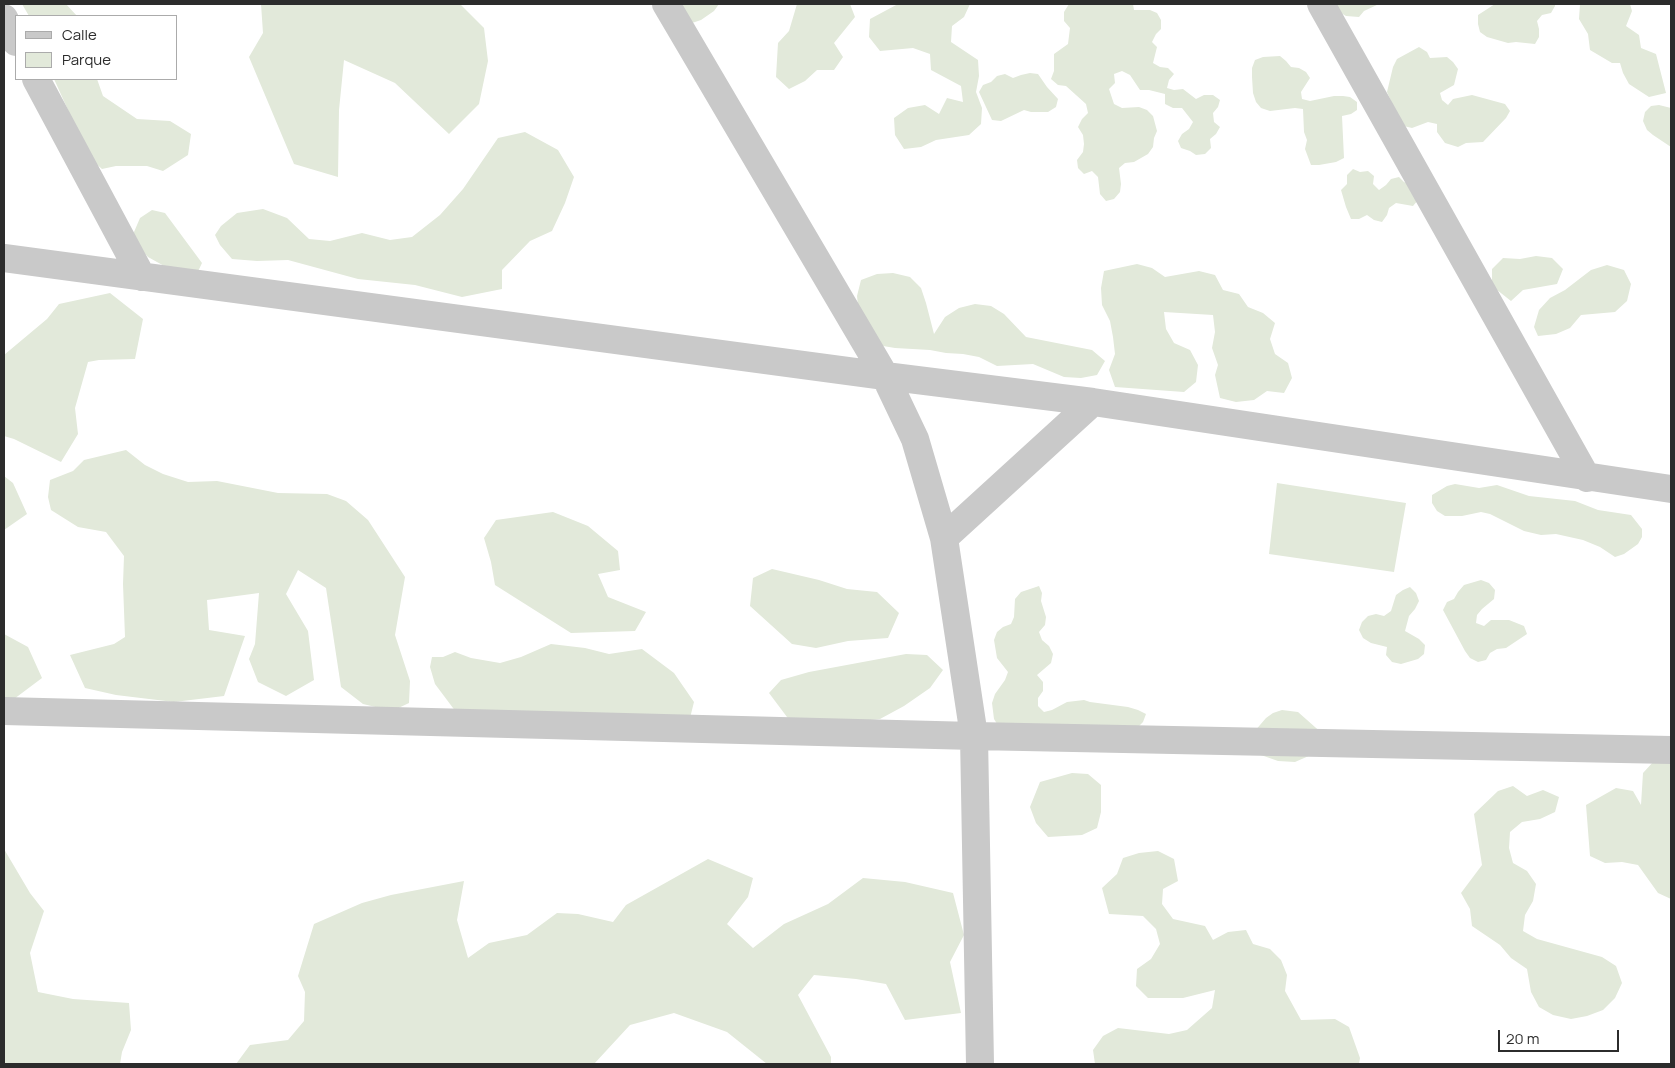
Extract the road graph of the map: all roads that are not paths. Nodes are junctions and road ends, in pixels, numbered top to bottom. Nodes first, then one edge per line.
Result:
1 (666, 4) edge
2 (1321, 4) edge
3 (4, 18) edge
4 (15, 40) edge
5 (37, 80) edge
6 (4, 258) edge
7 (142, 277) junction
8 (884, 376) junction
9 (1093, 402) junction
10 (1587, 478) junction
11 (1671, 489) edge
12 (944, 538) junction
13 (4, 711) edge
14 (974, 736) junction
15 (1671, 750) edge
16 (980, 1064) edge

1 - 8 street
2 - 10 street
3 - 4 street
5 - 7 street
6 - 7 street
7 - 8 street
8 - 9 street
8 - 12 street
9 - 10 street
9 - 12 street
10 - 11 street
12 - 14 street
13 - 14 street
14 - 15 street
14 - 16 street

